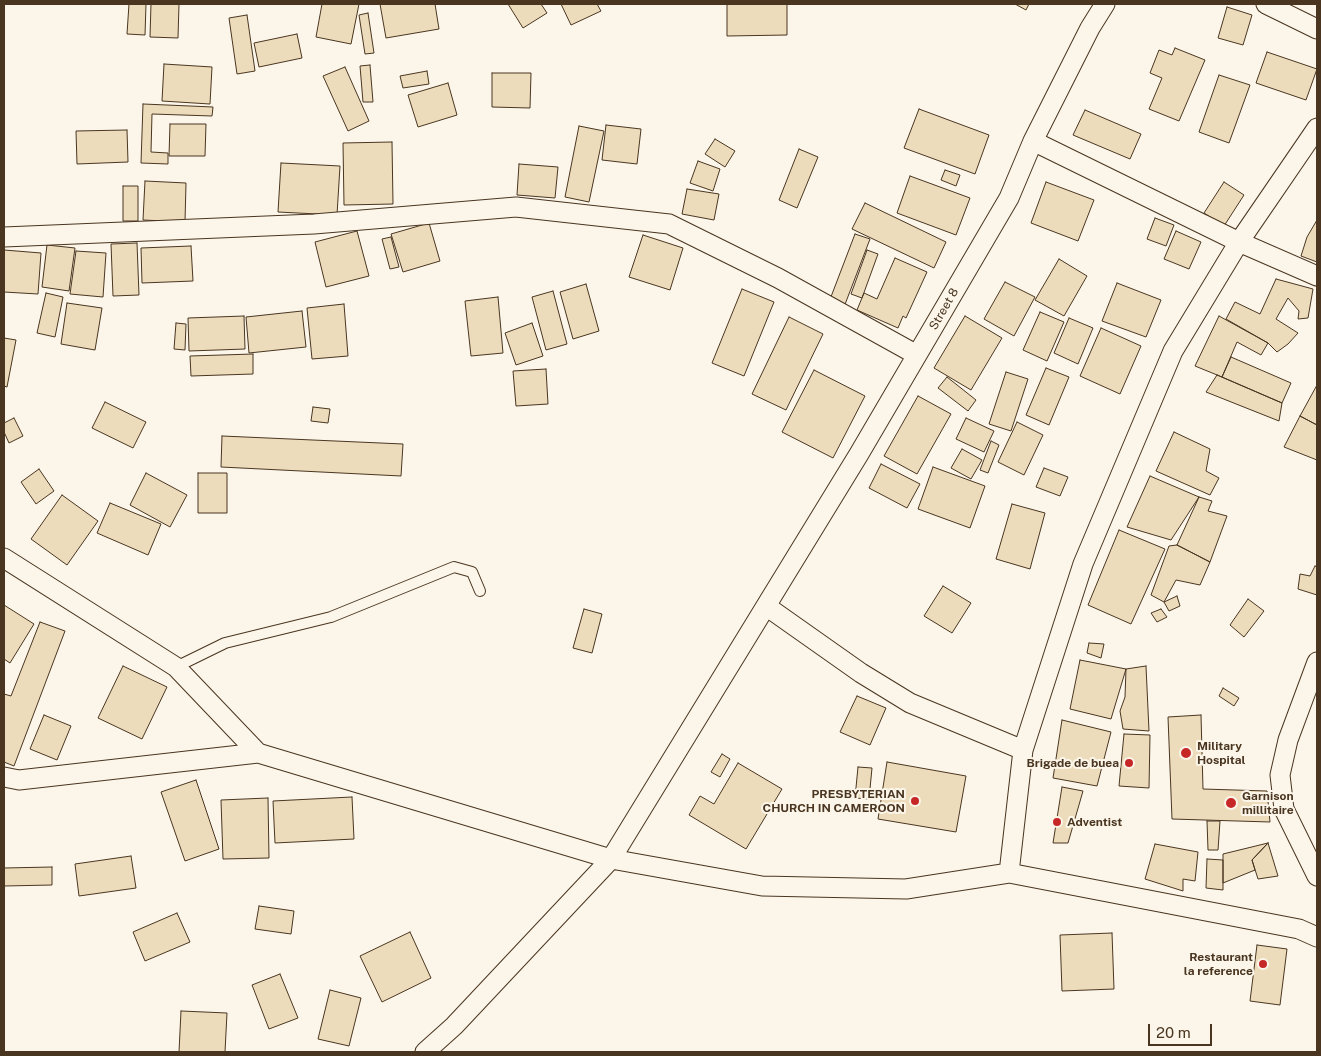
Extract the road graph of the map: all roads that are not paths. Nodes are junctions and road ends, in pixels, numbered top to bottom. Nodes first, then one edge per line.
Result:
1 (1105, 4) edge
2 (1266, 4) edge
3 (1317, 29) edge
4 (1317, 128) edge
5 (1033, 141) junction
6 (4, 237) edge
7 (1239, 242) junction
8 (1317, 276) edge
9 (917, 355) junction
10 (4, 558) edge
11 (480, 591) dead end
12 (766, 606) junction
13 (1317, 662) edge
14 (176, 667) junction
15 (1022, 750) junction
16 (258, 753) junction
17 (4, 777) edge
18 (611, 859) junction
19 (1009, 873) junction
20 (1317, 876) edge
21 (1317, 937) edge
22 (425, 1052) edge

1 - 5 street, Street 8
2 - 3 street
4 - 7 street
5 - 7 street
5 - 9 street, Street 8
6 - 9 street
7 - 8 street
7 - 15 street
9 - 12 street, Street 8
10 - 14 street
11 - 14 lane
12 - 15 street
12 - 18 street, Street 8
13 - 20 street
14 - 16 street
15 - 19 street
16 - 17 street
16 - 18 street
18 - 19 street
18 - 22 street, Street 8
19 - 21 street

